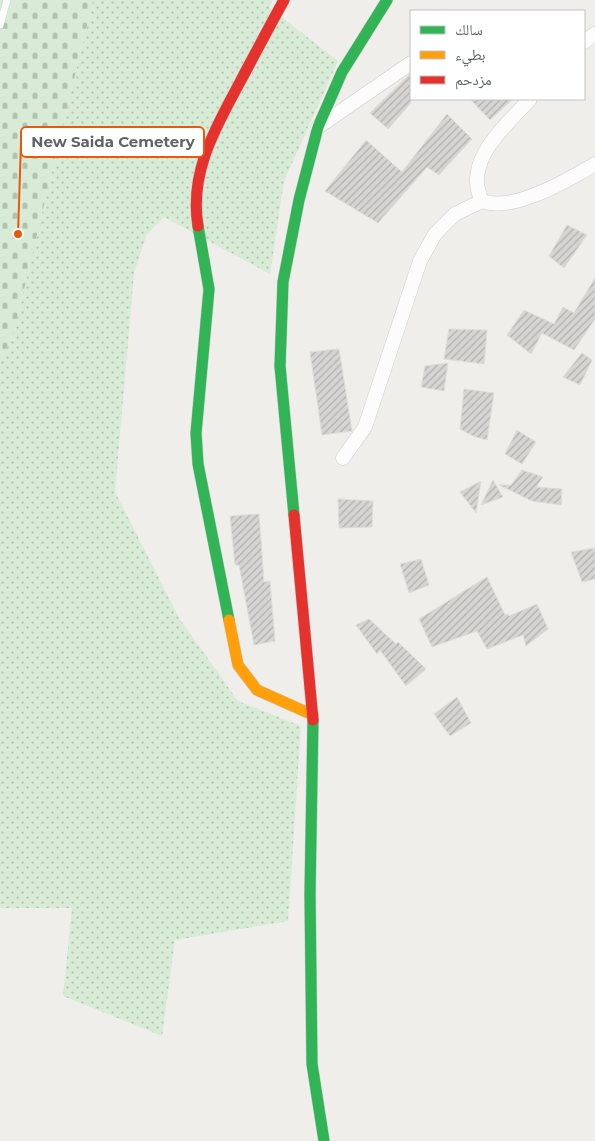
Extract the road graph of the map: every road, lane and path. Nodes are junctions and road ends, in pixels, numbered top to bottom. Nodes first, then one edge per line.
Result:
1 (7, 0) edge
2 (284, 0) edge
3 (387, 0) edge
4 (0, 25) edge
5 (410, 64) edge
6 (529, 100) edge
7 (318, 127) junction
8 (595, 164) edge
9 (482, 201) junction
10 (343, 458) dead end
11 (313, 715) junction
12 (324, 1141) edge

1 - 4 lane
2 - 11 street
3 - 7 street
5 - 7 street
6 - 9 street
7 - 11 street
8 - 9 street
9 - 10 street
11 - 12 street

